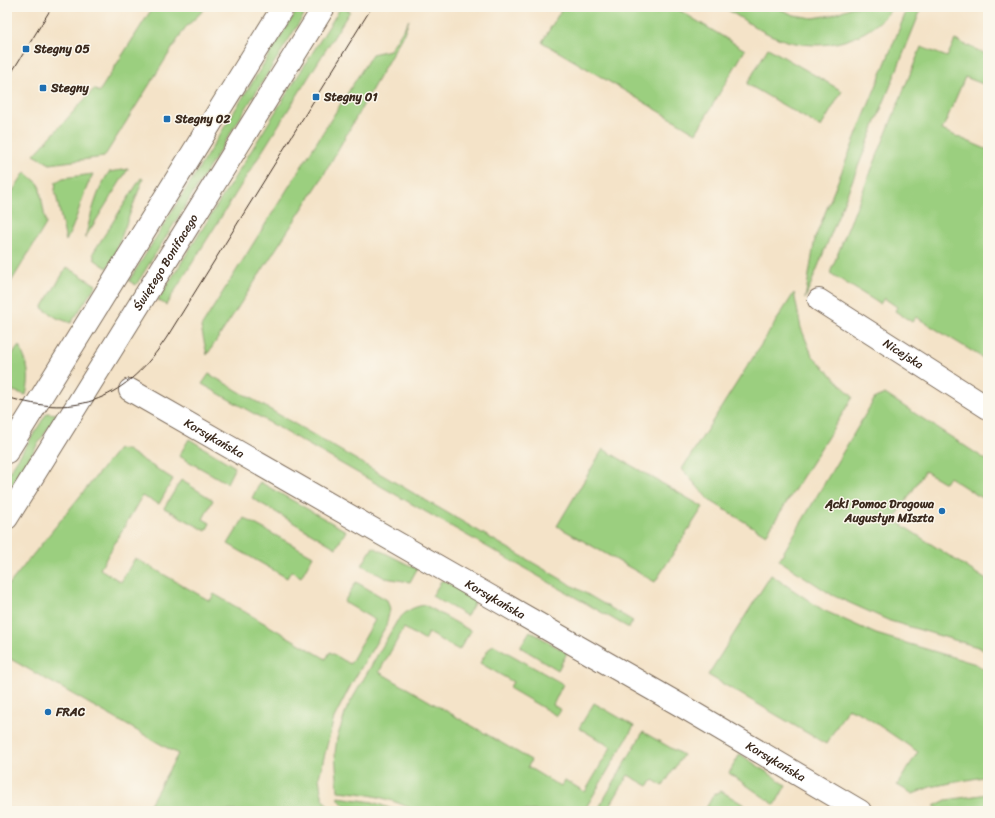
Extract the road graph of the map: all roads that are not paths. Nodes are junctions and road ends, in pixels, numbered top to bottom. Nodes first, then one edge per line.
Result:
1 (283, 7) edge
2 (324, 7) edge
3 (819, 300) dead end
4 (130, 390) dead end
5 (988, 408) edge
6 (7, 452) edge
7 (7, 518) edge
8 (860, 811) edge

1 - 6 street
2 - 7 street, Świętego Bonifacego
3 - 5 street, Nicejska
4 - 8 street, Korsykańska

